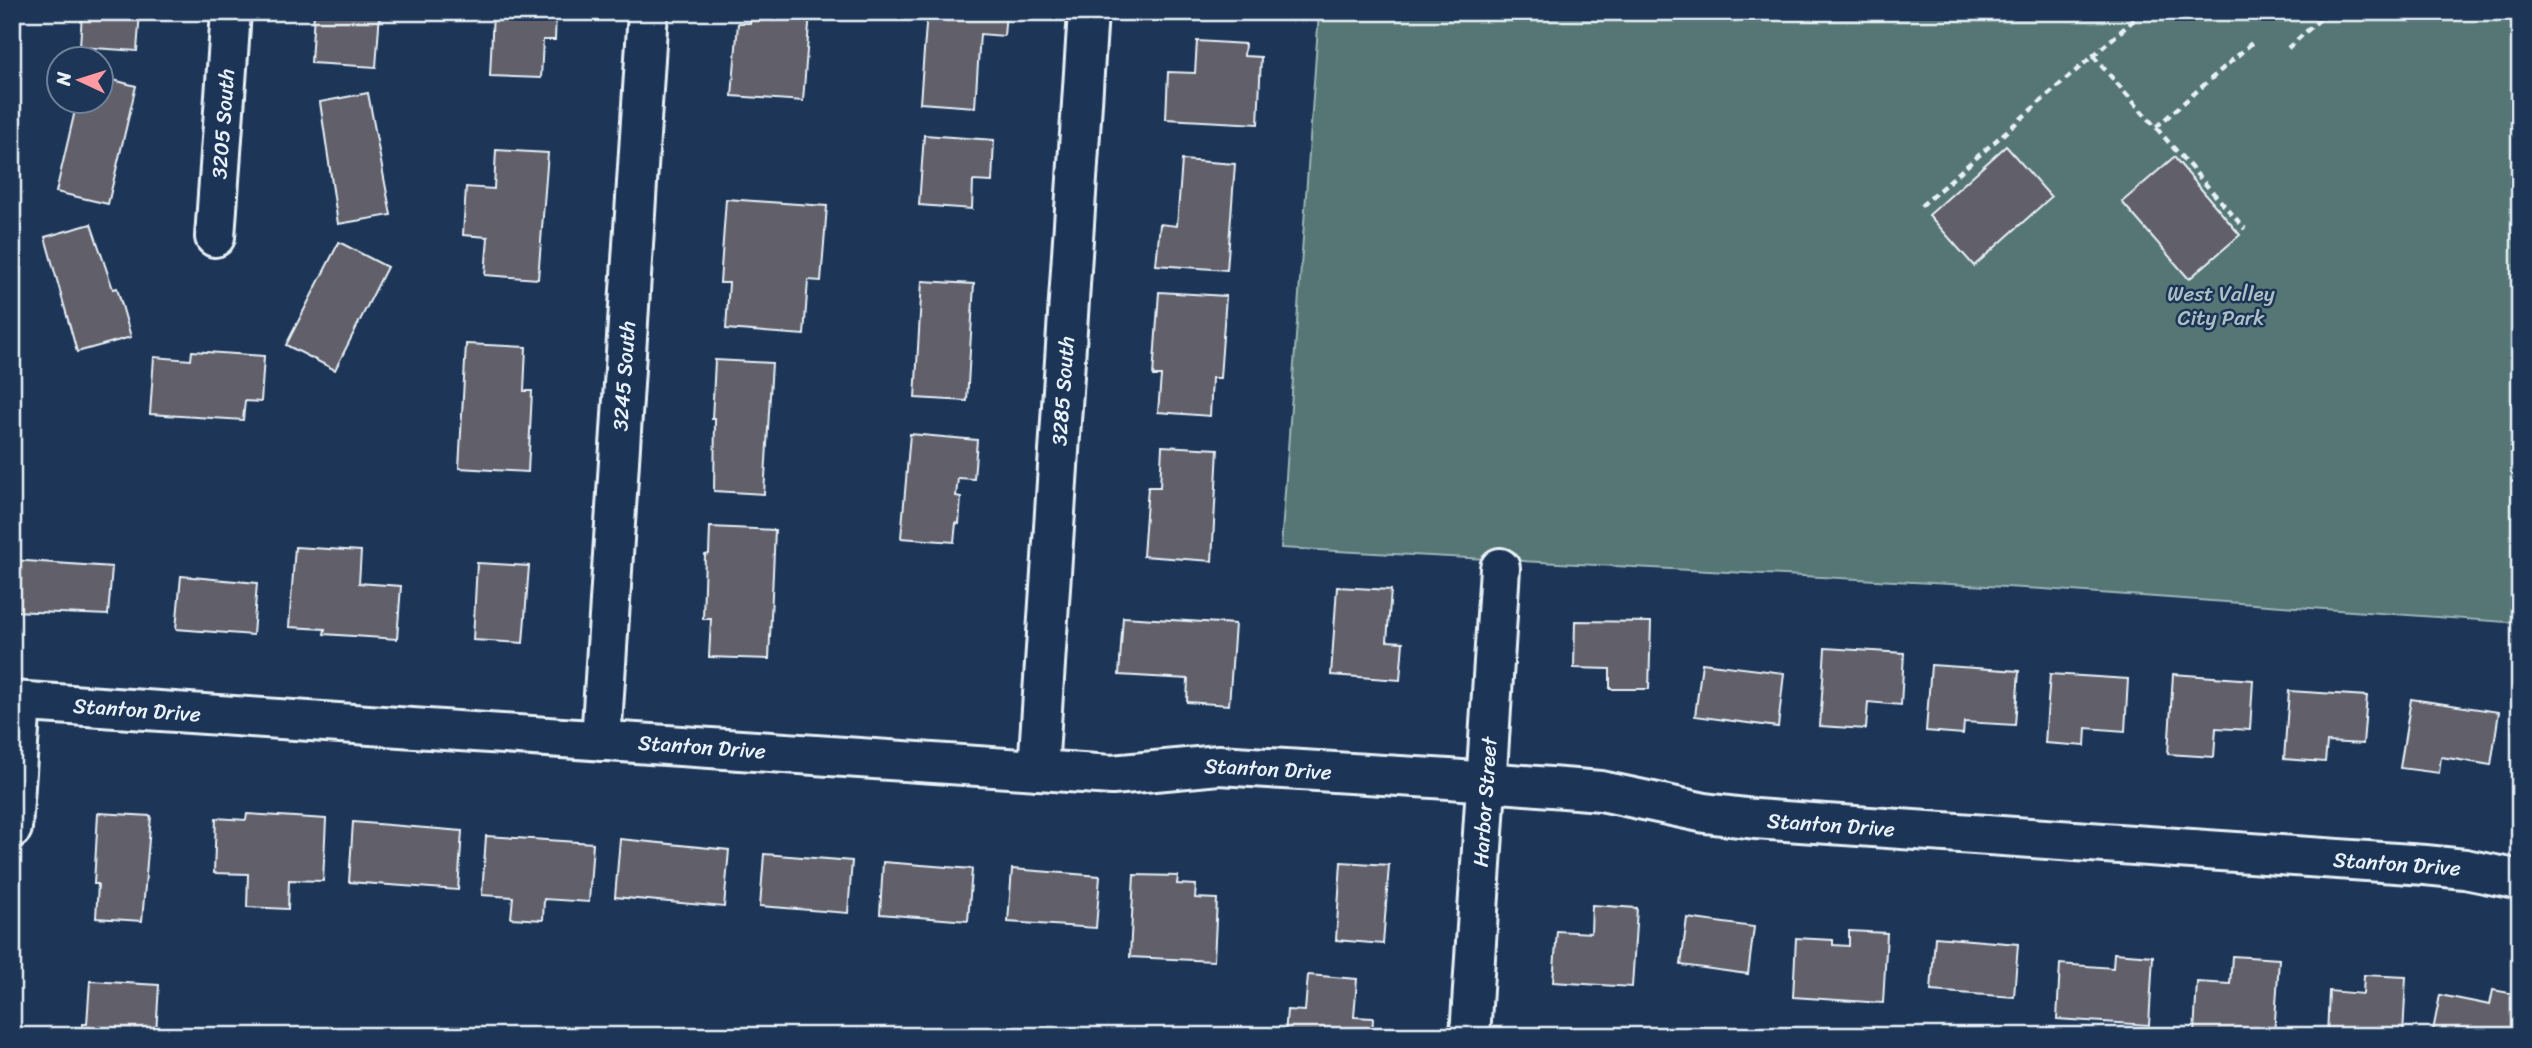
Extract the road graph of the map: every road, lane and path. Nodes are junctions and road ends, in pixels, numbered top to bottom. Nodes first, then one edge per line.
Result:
1 (231, 12) edge
2 (648, 12) edge
3 (1088, 12) edge
4 (2143, 12) edge
5 (2328, 12) edge
6 (2253, 42) dead end
7 (2288, 48) dead end
8 (2094, 56) junction
9 (2156, 127) junction
10 (1921, 206) dead end
11 (2245, 229) dead end
12 (215, 237) dead end
13 (1500, 568) dead end
14 (16, 702) edge
15 (601, 741) junction
16 (1038, 770) junction
17 (1486, 782) junction
18 (12, 828) edge
19 (2520, 880) edge
20 (1469, 1036) edge

1 - 12 street, 3205 South
2 - 15 street, 3245 South
3 - 16 street, 3285 South
4 - 8 path
5 - 7 path
6 - 9 path
8 - 9 path
8 - 10 path
9 - 11 path
13 - 17 street, Harbor Street
14 - 15 street, Stanton Drive
14 - 18 street
15 - 16 street, Stanton Drive
16 - 17 street, Stanton Drive
17 - 19 street, Stanton Drive
17 - 20 street, Harbor Street

